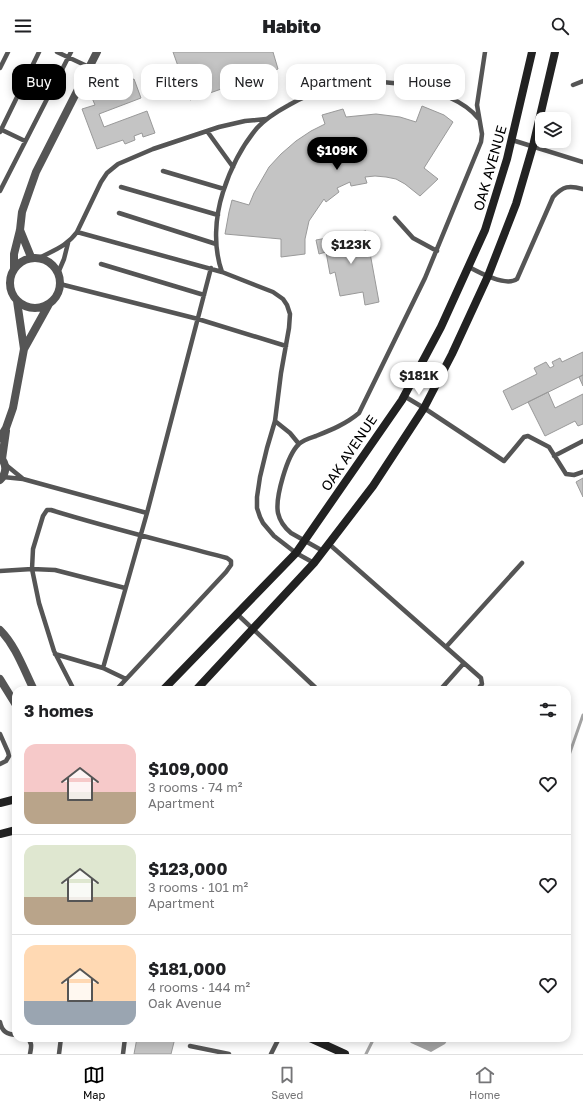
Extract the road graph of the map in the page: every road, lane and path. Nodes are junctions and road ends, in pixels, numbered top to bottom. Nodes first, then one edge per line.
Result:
1 (8, 52) edge
2 (39, 52) edge
3 (57, 52) edge
4 (71, 52) edge
5 (97, 52) edge
6 (485, 52) edge
7 (532, 52) edge
8 (555, 52) edge
9 (68, 57) junction
10 (81, 64) edge
11 (91, 64) edge
12 (0, 68) edge
13 (583, 81) edge
14 (573, 85) dead end
15 (74, 97) edge
16 (266, 119) junction
17 (479, 120) junction
18 (0, 130) edge
19 (207, 131) junction
20 (512, 140) junction
21 (25, 141) junction
22 (533, 146) junction
23 (583, 162) edge
24 (233, 166) junction
25 (163, 171) dead end
26 (121, 187) dead end
27 (224, 189) junction
28 (583, 189) edge
29 (0, 191) edge
30 (119, 213) dead end
31 (218, 215) junction
32 (395, 218) dead end
33 (20, 230) junction
34 (77, 232) junction
35 (68, 243) junction
36 (216, 244) junction
37 (437, 251) junction
38 (35, 258) junction
39 (101, 264) dead end
40 (469, 267) junction
41 (14, 268) junction
42 (211, 268) junction
43 (222, 272) junction
44 (58, 273) junction
45 (488, 276) junction
46 (60, 284) junction
47 (204, 295) junction
48 (17, 301) junction
49 (49, 304) junction
50 (198, 319) junction
51 (286, 346) junction
52 (24, 349) junction
53 (404, 396) junction
54 (424, 408) junction
55 (276, 422) junction
56 (6, 428) junction
57 (0, 438) edge
58 (583, 440) edge
59 (299, 444) junction
60 (554, 456) junction
61 (2, 460) edge
62 (583, 472) edge
63 (1, 478) edge
64 (23, 479) junction
65 (147, 512) junction
66 (140, 534) junction
67 (305, 541) junction
68 (329, 544) junction
69 (323, 552) junction
70 (296, 553) junction
71 (314, 563) junction
72 (522, 563) dead end
73 (32, 569) junction
74 (0, 572) edge
75 (125, 588) junction
76 (237, 614) junction
77 (253, 629) junction
78 (0, 630) edge
79 (446, 647) junction
80 (55, 654) junction
81 (464, 663) junction
82 (103, 668) junction
83 (0, 679) edge
84 (126, 679) junction
85 (32, 686) edge
86 (72, 686) edge
87 (120, 686) edge
88 (167, 686) edge
89 (200, 686) edge
90 (314, 686) edge
91 (444, 686) edge
92 (480, 686) edge
93 (12, 698) edge
94 (0, 734) edge
95 (0, 764) edge
96 (12, 800) edge
97 (0, 803) edge
98 (12, 831) edge
99 (0, 834) edge
100 (0, 1022) edge
101 (12, 1034) edge
102 (31, 1042) edge
103 (60, 1042) edge
104 (124, 1042) edge
105 (277, 1042) edge
106 (319, 1042) edge
107 (190, 1046) dead end
108 (30, 1054) edge
109 (59, 1054) edge
110 (122, 1054) edge
111 (229, 1054) edge
112 (271, 1054) edge
113 (345, 1054) edge

1 - 12 lane
2 - 18 lane
3 - 9 lane
4 - 9 lane
5 - 11 street
6 - 17 lane
7 - 20 street, OAK AVENUE
8 - 22 street
9 - 10 lane
9 - 21 lane
13 - 14 lane
15 - 33 street
16 - 17 lane
16 - 19 lane
16 - 24 lane
17 - 37 lane
18 - 21 lane
19 - 24 lane
19 - 34 lane
20 - 22 lane
20 - 40 street, OAK AVENUE
21 - 29 lane
22 - 23 lane
22 - 45 street
24 - 27 lane
25 - 27 lane
26 - 31 lane
27 - 31 lane
28 - 45 lane
30 - 36 lane
31 - 36 lane
32 - 37 lane
33 - 38 street
33 - 41 street
34 - 35 lane
34 - 42 lane
35 - 38 lane
35 - 44 lane
36 - 43 lane
37 - 59 lane
38 - 41 street
38 - 44 street
39 - 47 lane
40 - 45 lane
40 - 53 street, OAK AVENUE
41 - 48 street
42 - 43 lane
42 - 47 lane
43 - 51 lane
44 - 46 street
45 - 54 street
46 - 49 street
46 - 50 lane
47 - 50 lane
48 - 49 street
48 - 52 street
49 - 52 street
50 - 51 lane
50 - 65 lane
51 - 55 lane
52 - 56 street
53 - 54 lane
53 - 67 street, OAK AVENUE
54 - 60 lane
54 - 68 street
55 - 59 lane
55 - 70 lane
56 - 57 street
56 - 61 street
58 - 60 lane
59 - 67 lane
60 - 62 lane
61 - 63 street
61 - 64 lane
63 - 64 lane
64 - 65 lane
65 - 66 lane
66 - 73 lane
66 - 75 lane
66 - 84 lane
67 - 69 lane
67 - 70 street, OAK AVENUE
68 - 69 street
68 - 79 lane
69 - 71 street
70 - 71 lane
70 - 76 street, OAK AVENUE
71 - 77 street
72 - 79 lane
73 - 74 lane
73 - 75 lane
73 - 80 lane
75 - 82 lane
76 - 77 lane
76 - 88 street, OAK AVENUE
77 - 89 street
77 - 90 lane
78 - 85 street
79 - 81 lane
80 - 82 lane
80 - 86 lane
81 - 91 lane
81 - 92 lane
82 - 84 lane
83 - 93 street
84 - 87 lane
94 - 95 lane
96 - 97 street
98 - 99 street
100 - 101 lane
102 - 108 lane
103 - 109 lane
104 - 110 lane
105 - 112 lane
106 - 113 street
107 - 111 lane

